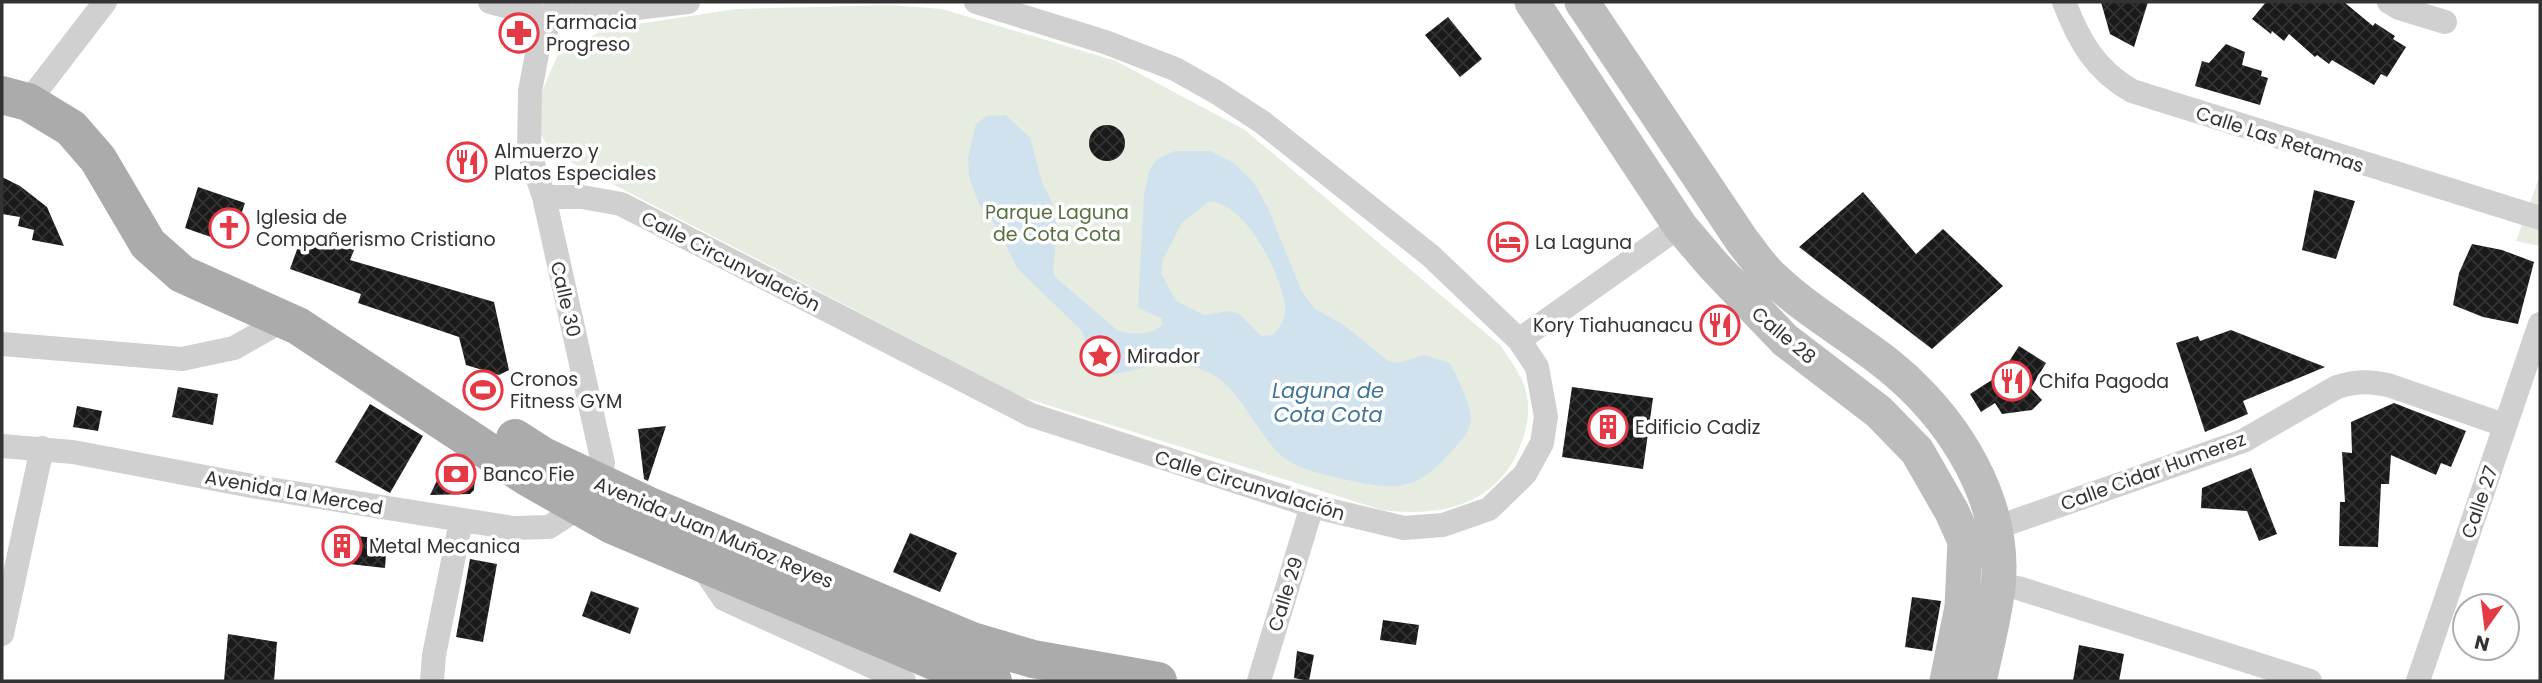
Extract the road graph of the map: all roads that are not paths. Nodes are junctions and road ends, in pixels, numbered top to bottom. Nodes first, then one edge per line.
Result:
1 (105, 2) edge
2 (490, 2) edge
3 (688, 2) edge
4 (976, 2) edge
5 (1532, 2) edge
6 (1582, 2) edge
7 (2064, 2) edge
8 (2389, 2) edge
9 (554, 10) edge
10 (2445, 22) dead end
11 (15, 99) edge
12 (544, 197) junction
13 (2540, 218) edge
14 (1680, 226) junction
15 (1743, 242) junction
16 (1714, 266) junction
17 (292, 322) junction
18 (2540, 324) edge
19 (1519, 340) junction
20 (2, 344) edge
21 (2504, 425) junction
22 (2, 446) edge
23 (42, 448) junction
24 (587, 494) junction
25 (1312, 506) junction
26 (461, 521) junction
27 (1980, 535) junction
28 (701, 565) junction
29 (1981, 584) junction
30 (2, 634) edge
31 (891, 679) edge
32 (432, 681) edge
33 (993, 681) edge
34 (1158, 681) edge
35 (1259, 681) edge
36 (1947, 681) edge
37 (1979, 681) edge
38 (2310, 681) edge
39 (2418, 681) edge

1 - 11 street
2 - 9 street
3 - 9 street
4 - 19 street, Calle Circunvalación
5 - 14 main road, Calle 28
6 - 15 main road, Calle 28
7 - 13 street, Calle Las Retamas
8 - 10 street
9 - 12 street
11 - 17 main road, Avenida Juan Muñoz Reyes
12 - 24 street, Calle 30
12 - 25 street, Calle Circunvalación
14 - 16 main road, Calle 28
14 - 19 street
15 - 16 main road
15 - 27 main road, Calle 28
16 - 27 main road, Calle 28
17 - 20 street
17 - 24 main road, Avenida Juan Muñoz Reyes
18 - 21 street, Calle 27
19 - 25 street, Calle Circunvalación
21 - 27 street, Calle Cidar Humerez
21 - 39 street, Calle 27
22 - 23 street, Avenida La Merced
23 - 26 street, Avenida La Merced
23 - 30 street
24 - 26 street, Avenida La Merced
24 - 28 main road, Avenida Juan Muñoz Reyes
24 - 34 main road, Avenida Juan Muñoz Reyes
25 - 35 street, Calle 29
26 - 32 street
27 - 29 main road, Calle 28
28 - 31 street
28 - 33 main road, Avenida Juan Muñoz Reyes
29 - 36 main road, Calle 28
29 - 37 main road, Calle 28
29 - 38 street

